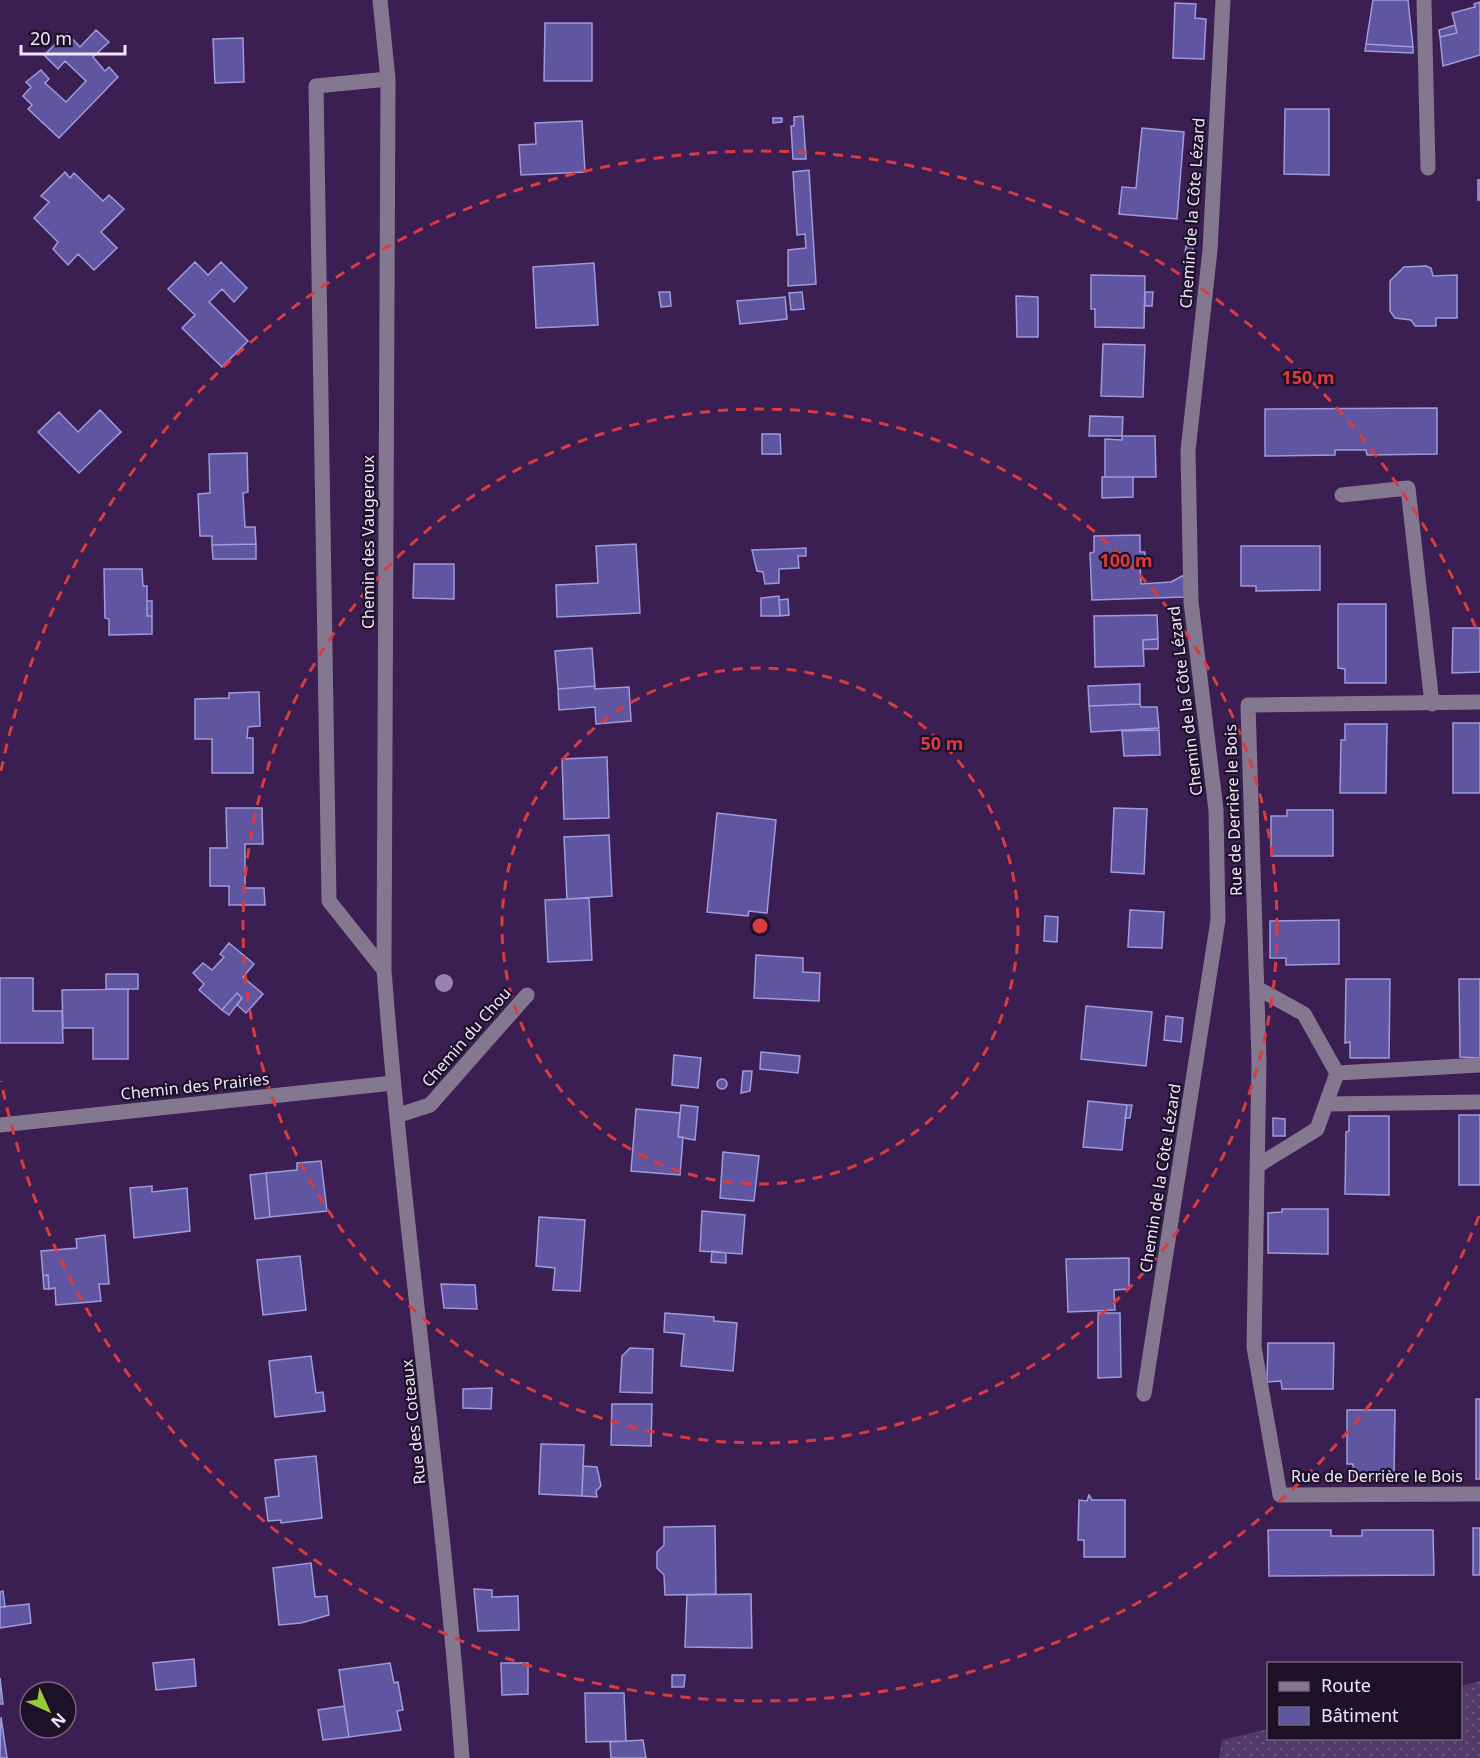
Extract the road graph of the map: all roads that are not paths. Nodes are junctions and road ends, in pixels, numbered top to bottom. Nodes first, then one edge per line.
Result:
1 (380, 0) edge
2 (1223, 0) edge
3 (1424, 0) edge
4 (388, 79) junction
5 (1428, 168) dead end
6 (1342, 495) dead end
7 (1480, 702) edge
8 (1432, 704) junction
9 (384, 970) junction
10 (1257, 988) junction
11 (526, 995) dead end
12 (1480, 1065) edge
13 (1337, 1073) junction
14 (393, 1083) junction
15 (1480, 1102) edge
16 (1326, 1104) junction
17 (399, 1115) junction
18 (0, 1125) edge
19 (1257, 1166) junction
20 (1144, 1394) dead end
21 (1480, 1494) edge
22 (462, 1758) edge

1 - 4 street, Chemin des Vaugeroux
2 - 20 street, Chemin de la Côte Lézard
3 - 5 street
4 - 9 street, Chemin des Vaugeroux
4 - 9 street
6 - 8 street
7 - 8 street, Rue de Derrière le Bois
8 - 10 street, Rue de Derrière le Bois
9 - 14 street, Chemin des Vaugeroux
10 - 13 street
10 - 19 street, Rue de Derrière le Bois
11 - 17 street, Chemin du Chou
12 - 13 street
13 - 16 street
14 - 17 street, Rue des Coteaux
14 - 18 street, Chemin des Prairies
15 - 16 street
16 - 19 street
17 - 22 street, Rue des Coteaux
19 - 21 street, Rue de Derrière le Bois

